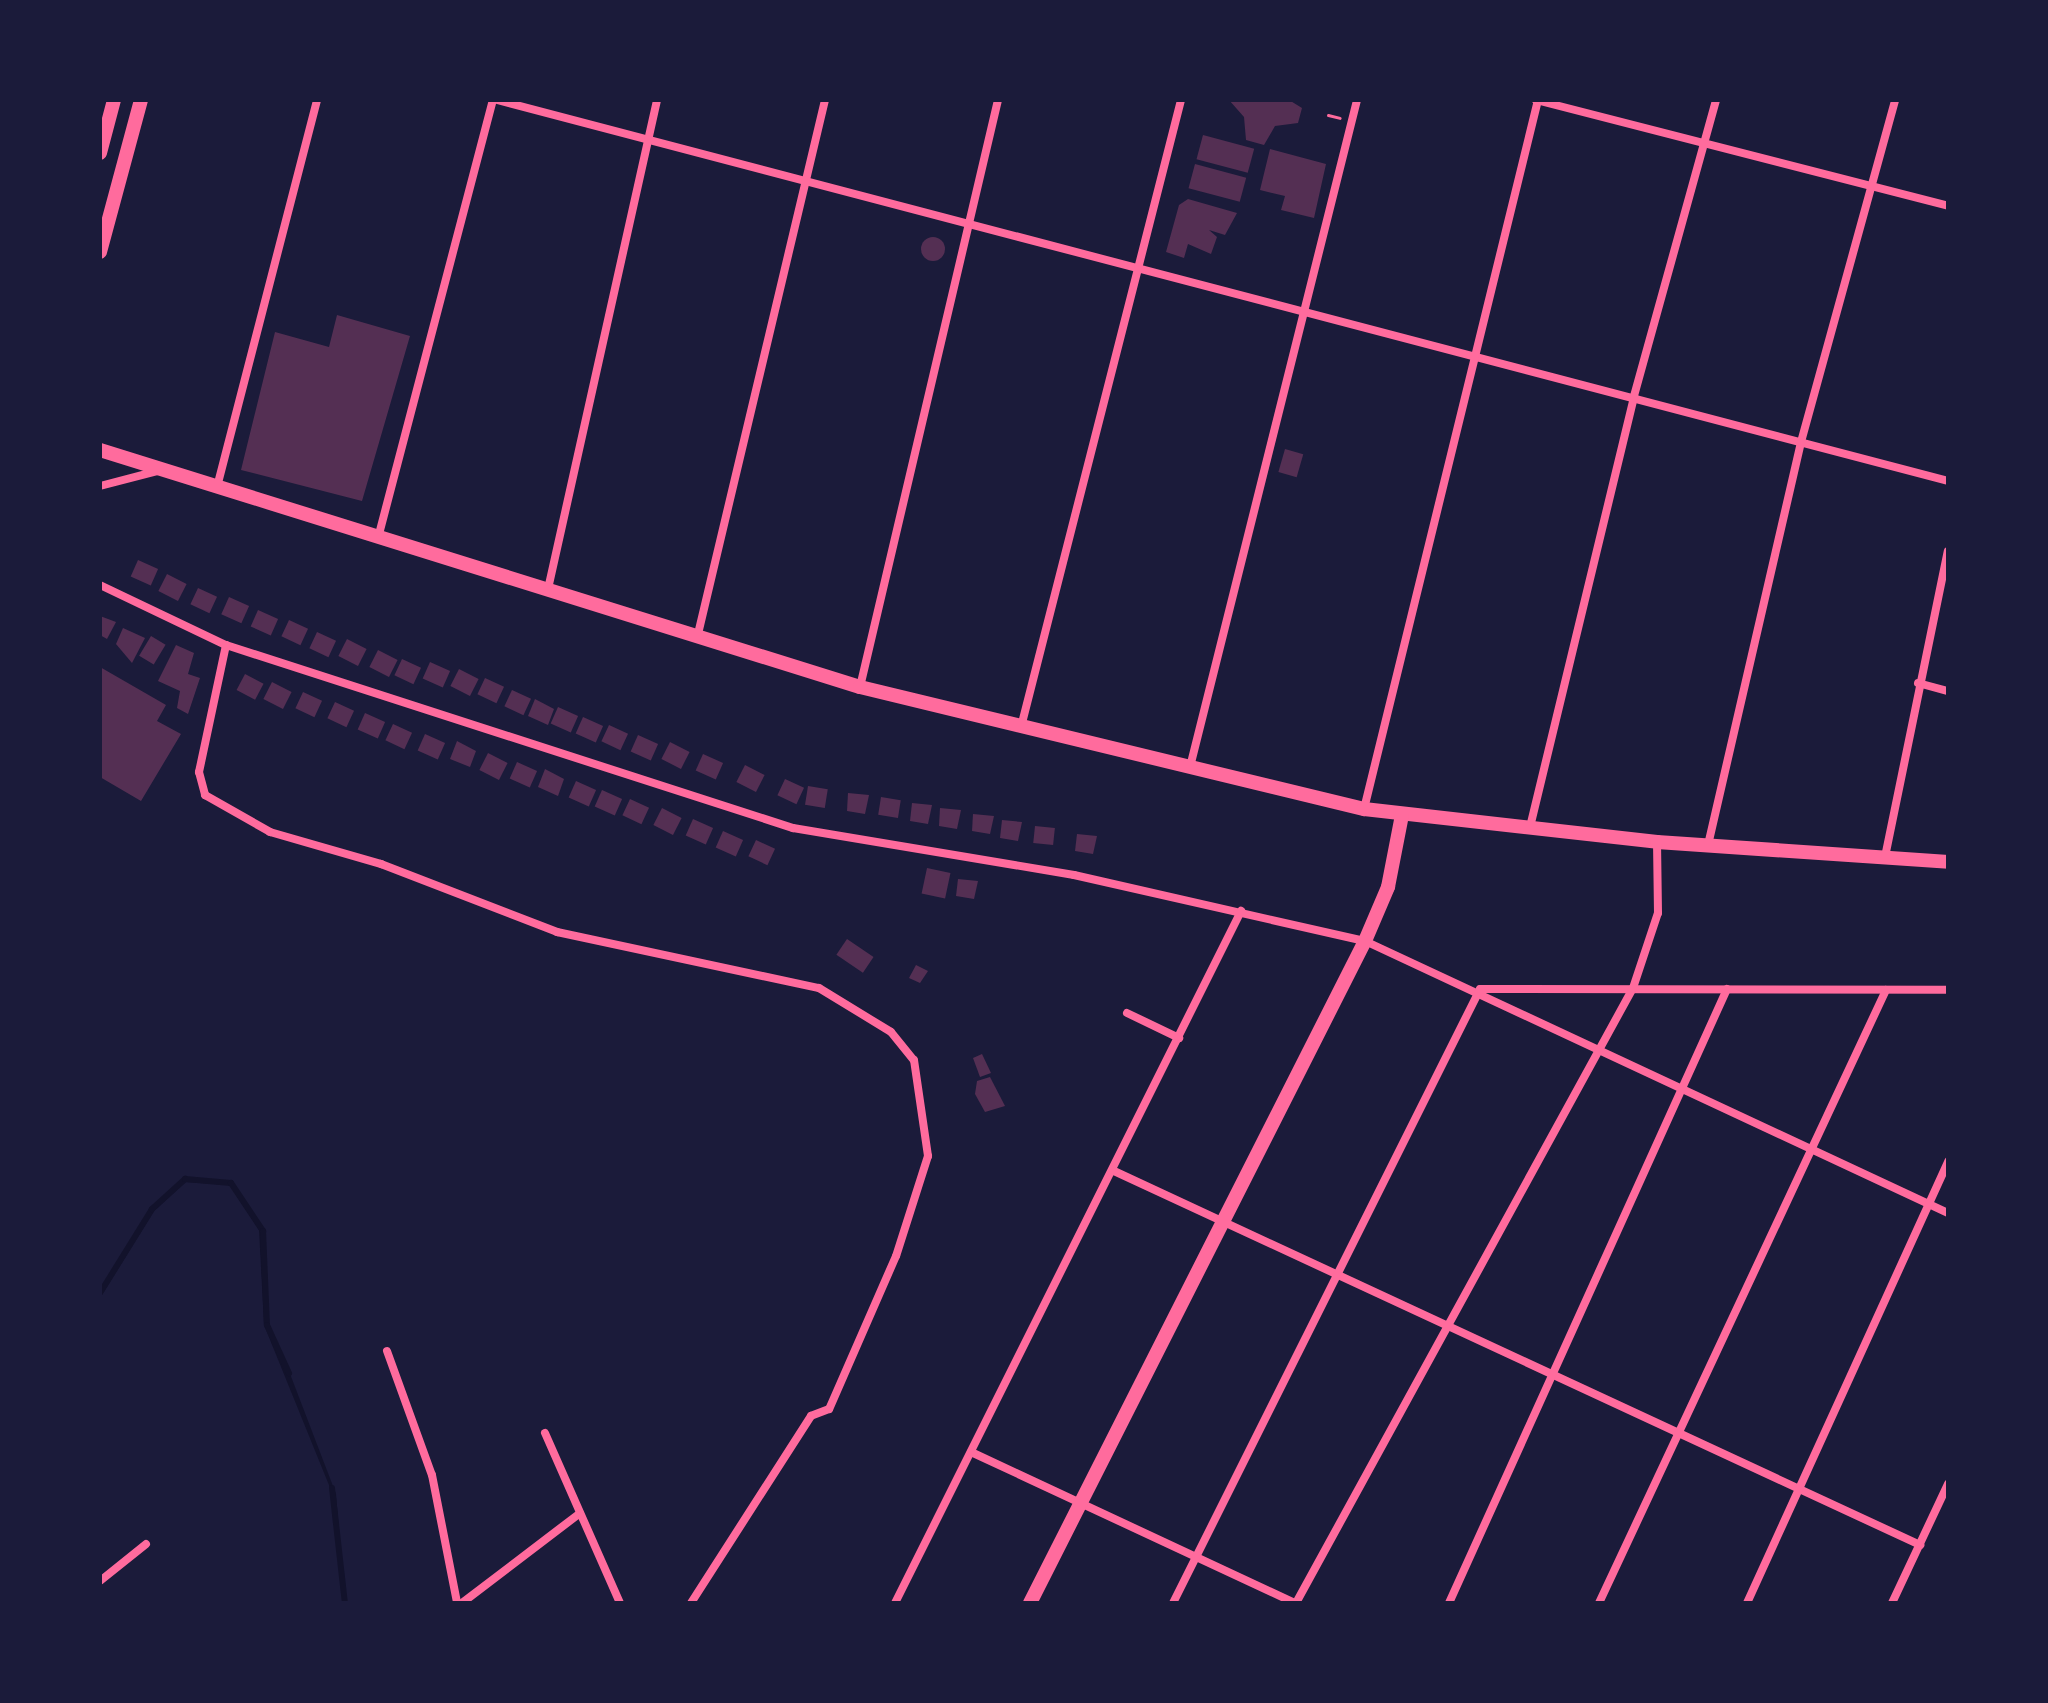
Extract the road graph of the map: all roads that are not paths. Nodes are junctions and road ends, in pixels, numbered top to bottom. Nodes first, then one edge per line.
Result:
1 (114, 100) edge
2 (141, 100) edge
3 (317, 100) edge
4 (495, 100) edge
5 (657, 100) edge
6 (825, 100) edge
7 (998, 100) edge
8 (1181, 100) edge
9 (1357, 100) edge
10 (1537, 100) edge
11 (1716, 100) edge
12 (1895, 100) edge
13 (646, 140) junction
14 (1704, 144) junction
15 (100, 153) edge
16 (804, 180) junction
17 (1874, 187) junction
18 (1948, 206) edge
19 (967, 224) junction
20 (100, 252) edge
21 (1141, 266) junction
22 (1308, 310) junction
23 (1474, 355) junction
24 (1634, 396) junction
25 (1801, 442) junction
26 (100, 450) edge
27 (162, 470) junction
28 (1948, 481) edge
29 (100, 486) edge
30 (217, 487) junction
31 (378, 538) junction
32 (1948, 551) edge
33 (100, 585) edge
34 (1944, 588) edge
35 (548, 589) junction
36 (698, 634) junction
37 (226, 645) junction
38 (1918, 683) junction
39 (860, 687) junction
40 (1948, 691) edge
41 (1021, 727) junction
42 (1190, 768) junction
43 (1364, 809) junction
44 (1402, 815) junction
45 (1530, 827) junction
46 (1657, 842) junction
47 (1708, 845) junction
48 (1885, 857) junction
49 (1948, 862) edge
50 (1241, 911) junction
51 (1365, 941) junction
52 (1633, 988) junction
53 (1480, 989) junction
54 (1727, 989) junction
55 (1886, 990) junction
56 (1948, 990) edge
57 (1127, 1013) dead end
58 (1179, 1038) junction
59 (1602, 1049) junction
60 (1687, 1089) junction
61 (1812, 1149) junction
62 (1948, 1161) edge
63 (1114, 1171) junction
64 (1928, 1204) junction
65 (1948, 1213) edge
66 (1223, 1222) junction
67 (1335, 1274) junction
68 (1447, 1327) junction
69 (387, 1351) dead end
70 (1554, 1376) junction
71 (1676, 1432) junction
72 (545, 1433) dead end
73 (971, 1452) junction
74 (1948, 1484) edge
75 (1798, 1488) junction
76 (1082, 1503) junction
77 (580, 1513) junction
78 (146, 1544) dead end
79 (1920, 1545) junction
80 (1195, 1559) junction
81 (100, 1581) edge
82 (459, 1603) edge
83 (620, 1603) edge
84 (691, 1603) edge
85 (895, 1603) edge
86 (1030, 1603) edge
87 (1173, 1603) edge
88 (1296, 1603) edge
89 (1449, 1603) edge
90 (1599, 1603) edge
91 (1747, 1603) edge
92 (1892, 1603) edge

1 - 15 street
2 - 20 street
3 - 30 street
4 - 13 street
4 - 31 street
5 - 13 street
6 - 16 street
7 - 19 street
8 - 21 street
9 - 22 street
10 - 14 street
10 - 23 street
11 - 14 street
12 - 17 street
13 - 16 street
13 - 35 street
14 - 17 street
14 - 24 street
16 - 19 street
16 - 36 street
17 - 18 street
17 - 25 street
19 - 21 street
19 - 39 street
21 - 22 street
21 - 41 street
22 - 23 street
22 - 42 street
23 - 24 street
23 - 43 street
24 - 25 street
24 - 45 street
25 - 28 street
25 - 47 street
26 - 27 street
27 - 29 street
27 - 30 street
30 - 31 street
31 - 35 street
32 - 34 street
33 - 37 street
34 - 38 street
35 - 36 street
36 - 39 street
37 - 50 street
37 - 84 street
38 - 40 street
38 - 48 street
39 - 41 street
41 - 42 street
42 - 43 street
43 - 44 street
44 - 45 street
44 - 51 street
45 - 46 street
46 - 47 street
46 - 52 street
47 - 48 street
48 - 49 street
50 - 51 street
50 - 58 street
51 - 53 street
51 - 66 street
52 - 53 street
52 - 54 street
52 - 59 street
53 - 59 street
53 - 67 street
54 - 55 street
54 - 60 street
55 - 56 street
55 - 61 street
57 - 58 street
58 - 63 street
59 - 60 street
59 - 68 street
60 - 61 street
60 - 70 street
61 - 64 street
61 - 71 street
62 - 64 street
63 - 66 street
63 - 73 street
64 - 65 street
64 - 75 street
66 - 67 street
66 - 76 street
67 - 68 street
67 - 80 street
68 - 70 street
68 - 88 street
69 - 82 street
70 - 71 street
70 - 89 street
71 - 75 street
71 - 90 street
72 - 77 street
73 - 76 street
73 - 85 street
74 - 79 street
75 - 79 street
75 - 91 street
76 - 80 street
76 - 86 street
77 - 82 street
77 - 83 street
78 - 81 street
79 - 92 street
80 - 87 street
80 - 88 street

